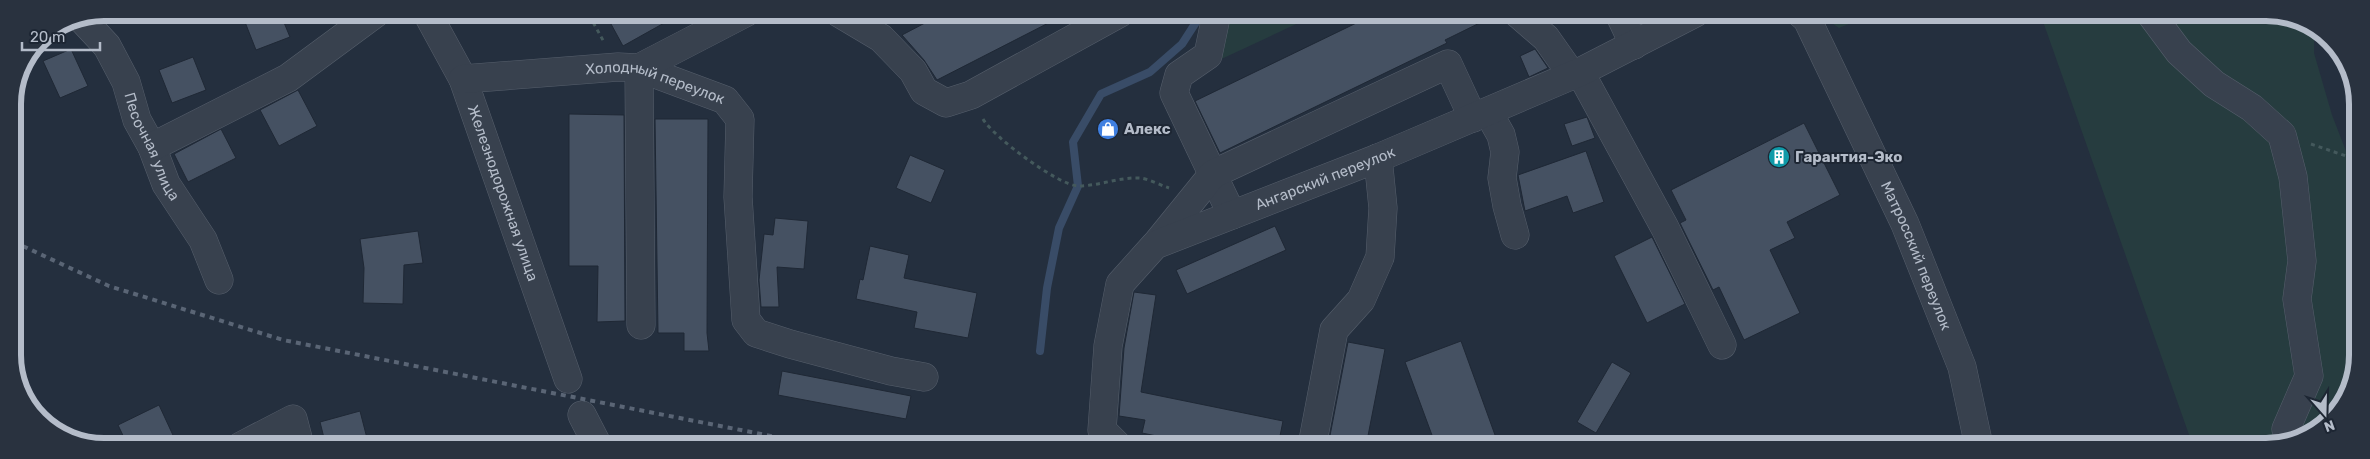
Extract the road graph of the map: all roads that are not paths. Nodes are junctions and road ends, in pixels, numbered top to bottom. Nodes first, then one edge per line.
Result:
1 (365, 21) edge
2 (431, 21) edge
3 (728, 21) edge
4 (852, 21) edge
5 (1105, 21) edge
6 (1215, 21) edge
7 (1526, 21) edge
8 (1623, 21) edge
9 (1680, 21) edge
10 (1808, 21) edge
11 (2156, 21) edge
12 (86, 24) edge
13 (1634, 45) junction
14 (628, 68) junction
15 (1576, 74) junction
16 (463, 79) junction
17 (1481, 115) junction
18 (152, 147) junction
19 (1378, 158) junction
20 (1213, 174) junction
21 (1232, 215) junction
22 (1515, 234) dead end
23 (1156, 245) junction
24 (219, 280) dead end
25 (641, 325) dead end
26 (1722, 345) dead end
27 (924, 376) dead end
28 (568, 379) dead end
29 (582, 415) dead end
30 (2286, 429) dead end
31 (256, 438) edge
32 (298, 438) edge
33 (594, 438) edge
34 (1110, 438) edge
35 (1314, 438) edge
36 (1977, 438) edge

1 - 18 street
2 - 16 street, Железнодорожная улица
3 - 14 street
4 - 5 street
6 - 20 street
7 - 15 street
8 - 13 street
9 - 13 street, Ангарский переулок
10 - 36 street, Матросский переулок
11 - 30 street
12 - 18 street, Песочная улица
13 - 15 street, Ангарский переулок
14 - 16 street, Холодный переулок
14 - 25 street
14 - 27 street, Холодный переулок
15 - 17 street, Ангарский переулок
15 - 26 street
16 - 28 street, Железнодорожная улица
17 - 19 street, Ангарский переулок
17 - 20 street
17 - 22 street
18 - 24 street, Песочная улица
19 - 21 street, Ангарский переулок
19 - 35 street
20 - 21 street
20 - 23 street
21 - 23 street, Ангарский переулок
23 - 34 street, Ангарский переулок
29 - 33 street
31 - 32 street

